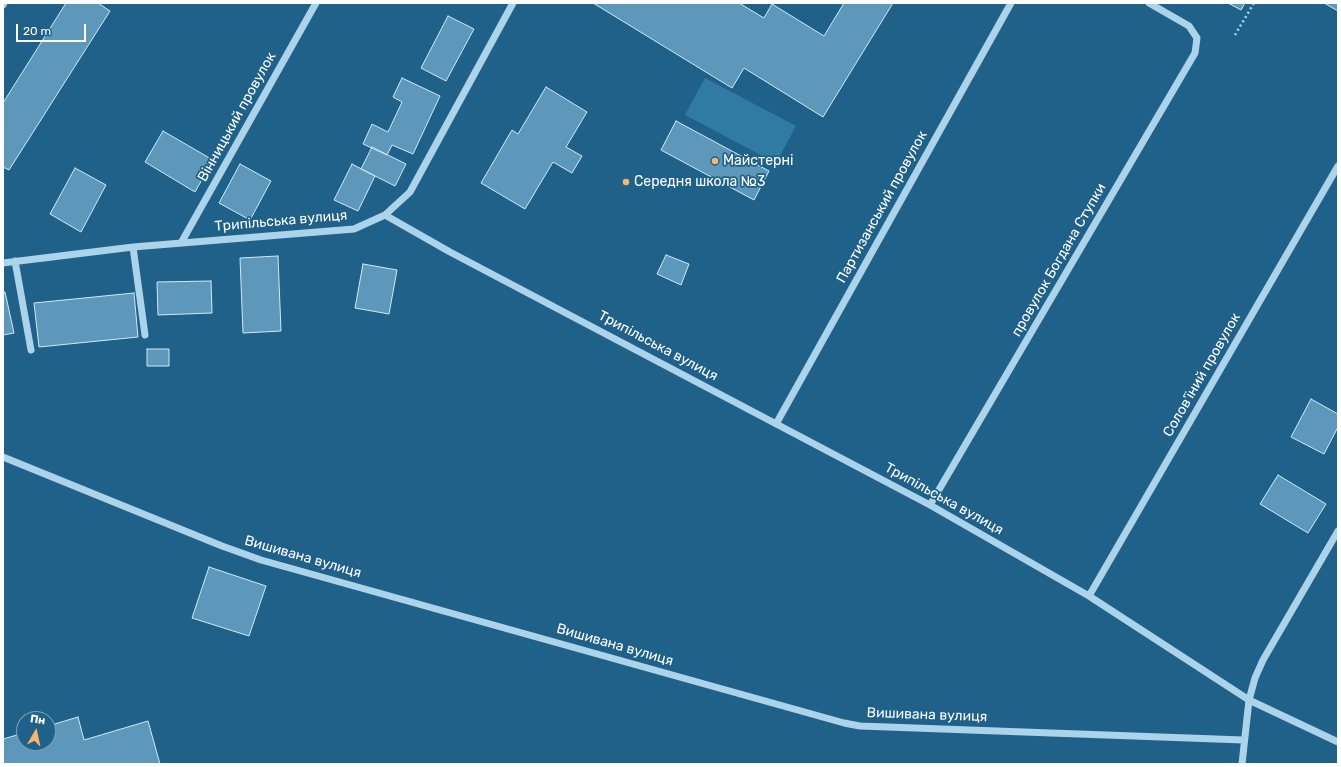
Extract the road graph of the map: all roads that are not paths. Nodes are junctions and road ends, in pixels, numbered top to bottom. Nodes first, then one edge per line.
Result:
1 (316, 3) edge
2 (513, 3) edge
3 (1011, 3) edge
4 (1149, 3) edge
5 (1338, 166) edge
6 (385, 215) junction
7 (181, 243) junction
8 (133, 247) junction
9 (15, 261) junction
10 (3, 263) edge
11 (145, 335) dead end
12 (31, 350) dead end
13 (776, 424) junction
14 (3, 457) edge
15 (930, 505) junction
16 (1338, 531) edge
17 (1089, 596) junction
18 (1249, 700) junction
19 (1243, 740) junction
20 (1338, 742) edge
21 (1242, 764) edge

1 - 7 street, Вінницький провулок
2 - 6 street
3 - 13 street, Партизанський провулок
4 - 15 street, провулок Богдана Ступки
5 - 17 street, Солов'їний провулок
6 - 7 street, Трипільська вулиця
6 - 13 street, Трипільська вулиця
7 - 8 street, Трипільська вулиця
8 - 9 street, Трипільська вулиця
8 - 11 street
9 - 10 street, Трипільська вулиця
9 - 12 street
13 - 15 street, Трипільська вулиця
14 - 19 street, Вишивана вулиця
15 - 17 street, Трипільська вулиця
16 - 18 street
17 - 18 street, Трипільська вулиця
18 - 19 street
18 - 20 street
19 - 21 street

